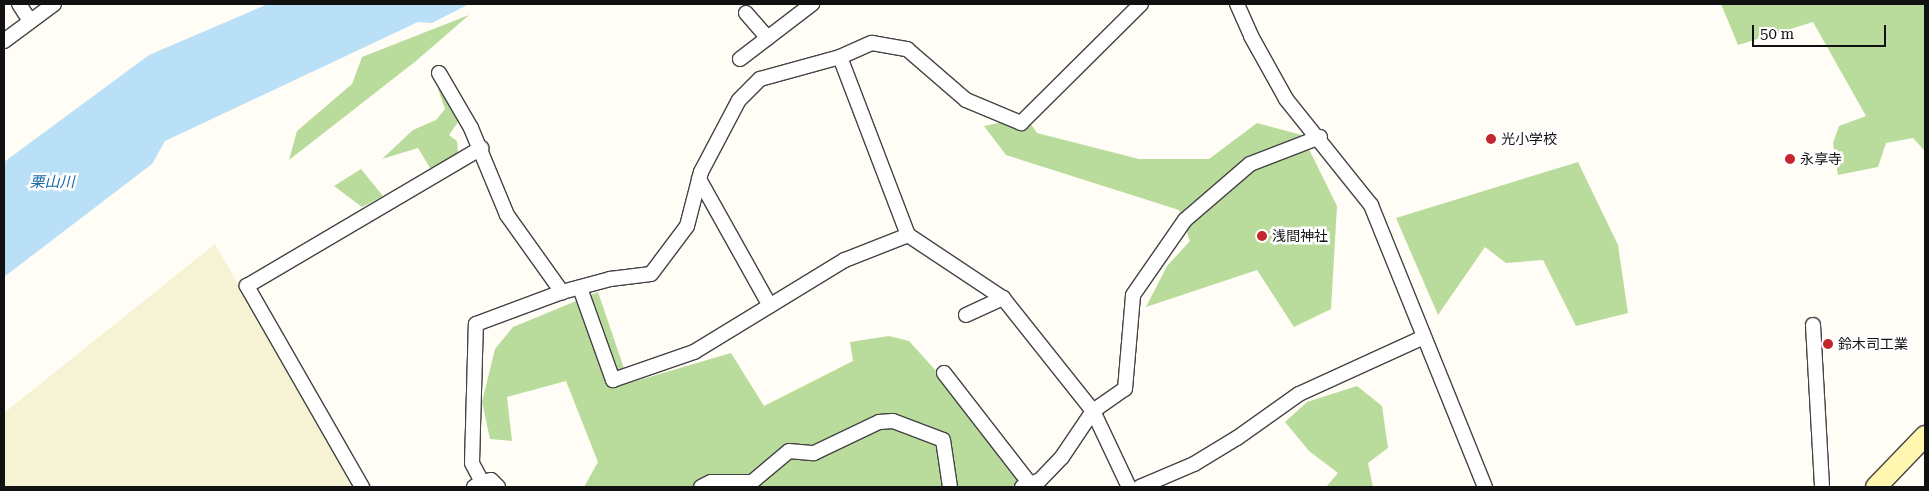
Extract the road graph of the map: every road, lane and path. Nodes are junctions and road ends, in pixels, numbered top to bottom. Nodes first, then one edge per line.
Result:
1 (19, 4) edge
2 (54, 4) edge
3 (812, 4) edge
4 (1141, 4) edge
5 (1237, 4) edge
6 (746, 13) dead end
7 (30, 21) junction
8 (768, 38) junction
9 (4, 41) edge
10 (840, 57) junction
11 (740, 59) dead end
12 (439, 72) dead end
13 (1320, 137) junction
14 (481, 148) junction
15 (699, 178) junction
16 (908, 235) junction
17 (580, 288) junction
18 (562, 292) junction
19 (1003, 298) junction
20 (770, 306) junction
21 (966, 315) dead end
22 (1813, 325) dead end
23 (1424, 337) junction
24 (944, 372) dead end
25 (1092, 411) junction
26 (1925, 436) edge
27 (478, 484) edge
28 (1026, 486) edge
29 (362, 487) edge
30 (498, 487) edge
31 (701, 487) edge
32 (950, 487) edge
33 (1129, 487) edge
34 (1140, 487) edge
35 (1485, 487) edge
36 (1822, 487) edge
37 (1876, 487) edge

1 - 7 street
2 - 7 street
3 - 8 street
4 - 10 street
5 - 13 street
6 - 8 street
7 - 9 street
8 - 11 street
10 - 15 street
10 - 16 street
12 - 14 street
13 - 23 street
13 - 25 street
14 - 18 street
14 - 29 street
15 - 17 street
15 - 20 street
16 - 19 street
16 - 20 street
17 - 18 street
17 - 20 street
18 - 27 street
19 - 21 street
19 - 25 street
22 - 36 street
23 - 34 street
23 - 35 street
24 - 28 street
25 - 28 street
25 - 33 street
26 - 37 main road
27 - 30 street
31 - 32 street

